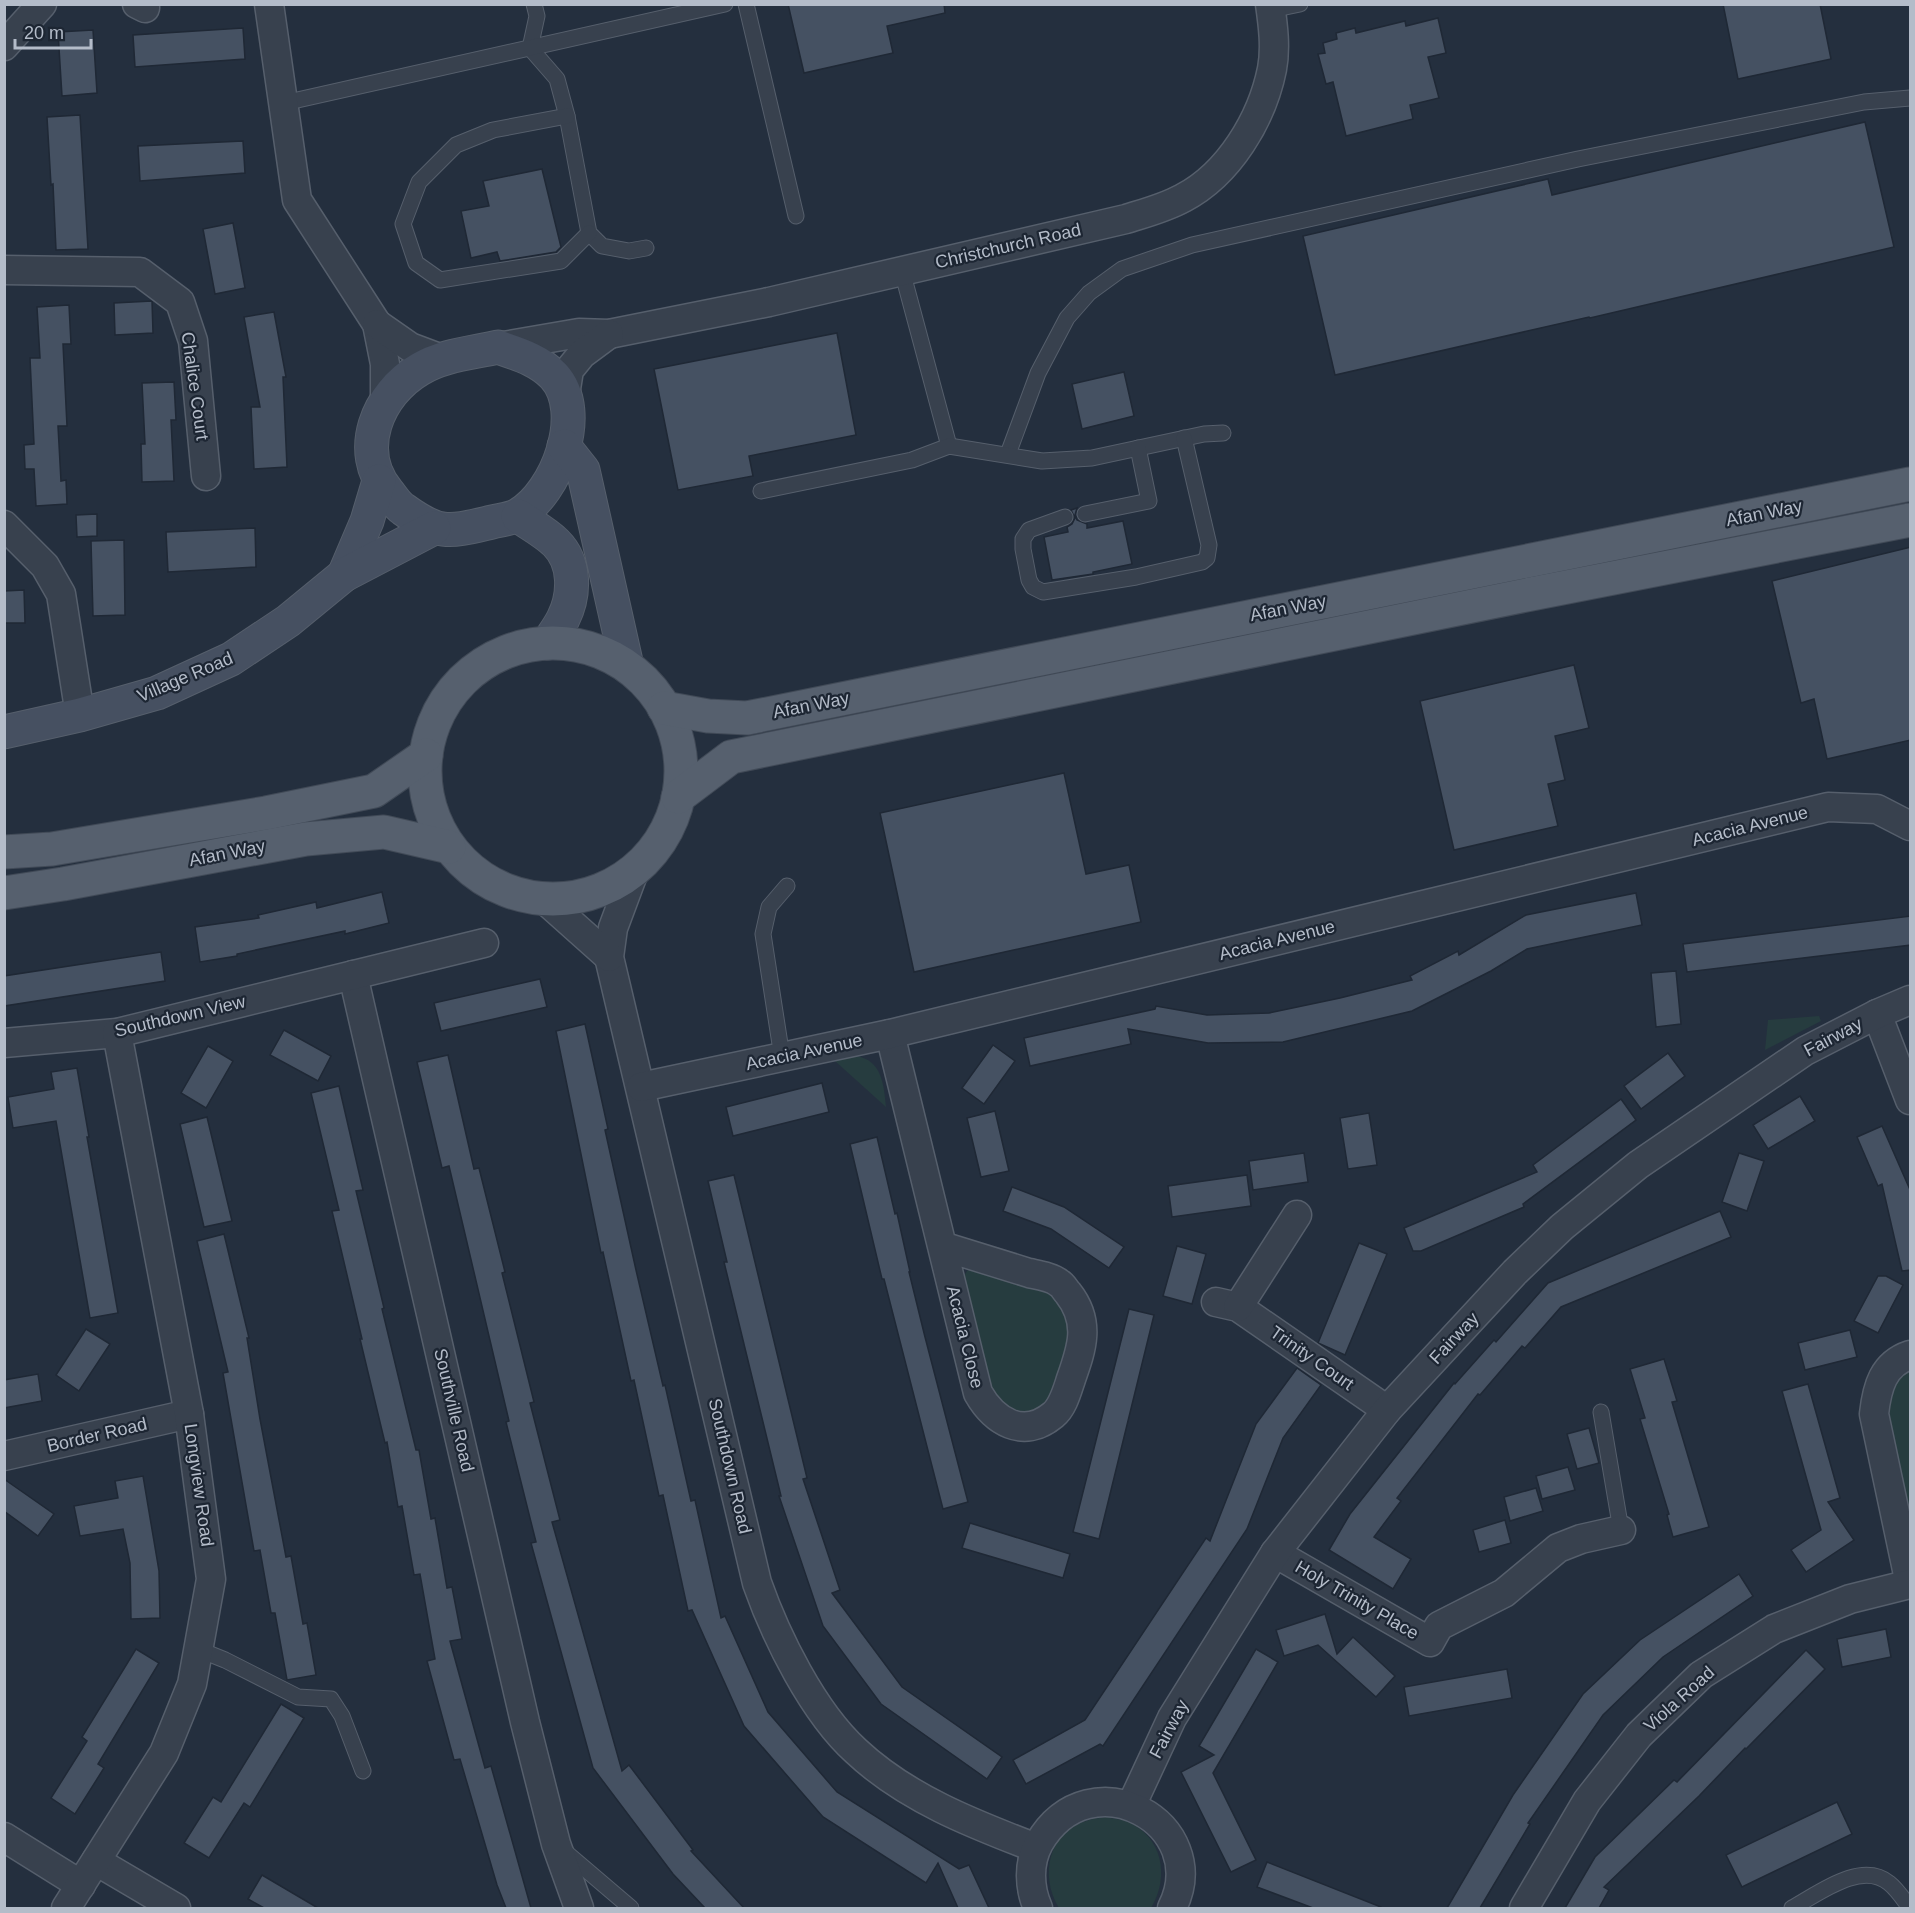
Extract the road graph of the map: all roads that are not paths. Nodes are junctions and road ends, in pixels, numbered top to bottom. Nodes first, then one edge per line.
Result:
1 (42, 4) edge
2 (269, 4) edge
3 (534, 4) edge
4 (725, 4) edge
5 (746, 4) edge
6 (1300, 4) edge
7 (1270, 7) edge
8 (4, 46) edge
9 (530, 48) junction
10 (1911, 98) edge
11 (284, 103) junction
12 (567, 116) junction
13 (796, 216) dead end
14 (590, 233) junction
15 (646, 248) dead end
16 (4, 270) edge
17 (902, 271) junction
18 (377, 324) junction
19 (609, 334) junction
20 (498, 347) junction
21 (442, 359) junction
22 (565, 394) junction
23 (385, 401) junction
24 (1223, 433) dead end
25 (1184, 438) junction
26 (564, 446) junction
27 (949, 446) junction
28 (1138, 448) junction
29 (1008, 454) junction
30 (206, 476) dead end
31 (379, 481) junction
32 (1911, 484) edge
33 (761, 491) dead end
34 (1085, 514) dead end
35 (518, 516) junction
36 (1065, 517) dead end
37 (1911, 520) edge
38 (4, 525) edge
39 (434, 528) junction
40 (344, 575) junction
41 (548, 643) junction
42 (627, 666) junction
43 (664, 708) junction
44 (80, 715) junction
45 (4, 732) edge
46 (426, 755) junction
47 (678, 797) junction
48 (1911, 826) edge
49 (449, 847) junction
50 (4, 852) edge
51 (635, 869) junction
52 (787, 886) dead end
53 (4, 892) edge
54 (544, 899) junction
55 (484, 943) dead end
56 (609, 957) junction
57 (353, 975) junction
58 (1911, 1000) edge
59 (1877, 1014) junction
60 (117, 1033) junction
61 (890, 1034) junction
62 (4, 1043) edge
63 (782, 1057) junction
64 (641, 1087) junction
65 (1911, 1100) edge
66 (1297, 1215) dead end
67 (942, 1246) junction
68 (1911, 1355) edge
69 (1387, 1410) junction
70 (1601, 1412) dead end
71 (189, 1414) junction
72 (4, 1456) edge
73 (1621, 1530) joint
74 (1275, 1553) junction
75 (1910, 1584) edge
76 (200, 1650) junction
77 (363, 1771) dead end
78 (1131, 1806) junction
79 (4, 1837) edge
80 (556, 1844) junction
81 (1036, 1848) junction
82 (96, 1860) junction
83 (81, 1885) junction
84 (1181, 1906) edge
85 (66, 1908) edge
86 (176, 1908) edge
87 (579, 1908) edge
88 (631, 1908) edge
89 (1038, 1908) edge
90 (1524, 1908) edge
91 (1792, 1908) edge
92 (1911, 1908) edge

1 - 8 street
2 - 11 street
3 - 9 lane
4 - 9 lane
5 - 13 lane
6 - 7 lane
7 - 17 street, Christchurch Road
9 - 11 lane
9 - 12 lane
10 - 29 lane
11 - 18 street
12 - 14 lane
12 - 14 lane
14 - 15 lane
16 - 30 street, Chalice Court
17 - 19 street, Christchurch Road
17 - 27 lane
18 - 21 street
18 - 23 street
19 - 20 street, Christchurch Road
19 - 22 street, Christchurch Road
20 - 21 street
20 - 22 street
21 - 23 street
22 - 26 street
23 - 31 street
24 - 25 lane
25 - 28 lane
25 - 36 lane
26 - 35 street
26 - 42 street
27 - 29 lane
27 - 33 lane
28 - 29 lane
28 - 34 lane
31 - 39 street
31 - 40 street, Village Road
32 - 43 main road, Afan Way
35 - 39 street
35 - 41 street
37 - 47 main road, Afan Way
38 - 44 street
39 - 40 street, Village Road
40 - 44 street, Village Road
41 - 42 main road
41 - 46 main road
42 - 43 main road
43 - 47 main road
44 - 45 street, Village Road
46 - 49 main road
46 - 50 main road, Afan Way
47 - 51 main road
48 - 61 street, Acacia Avenue
49 - 53 main road, Afan Way
49 - 54 main road
51 - 54 main road
51 - 56 street, Southdown Road
52 - 63 lane
54 - 56 street
55 - 57 street, Southdown View
56 - 64 street, Southdown Road
57 - 60 street, Southdown View
57 - 80 street, Southville Road
58 - 59 street, Fairway
59 - 65 street
59 - 69 street, Fairway
60 - 62 street, Southdown View
60 - 71 street, Longview Road
61 - 63 street, Acacia Avenue
61 - 67 street, Acacia Close
63 - 64 street, Acacia Avenue
64 - 81 street, Southdown Road
66 - 69 street, Trinity Court
67 - 67 street, Acacia Close
68 - 75 street
69 - 74 street, Fairway
70 - 73 lane
71 - 72 street, Border Road
71 - 76 street, Longview Road
73 - 74 street, Holy Trinity Place
74 - 78 street, Fairway
75 - 90 street, Viola Road
76 - 77 lane
76 - 82 street, Longview Road
78 - 81 street
78 - 84 street
79 - 83 street
80 - 87 street, Southville Road
80 - 88 lane
81 - 89 street
82 - 83 street, Longview Road
82 - 86 street
83 - 85 street, Longview Road
91 - 92 lane

